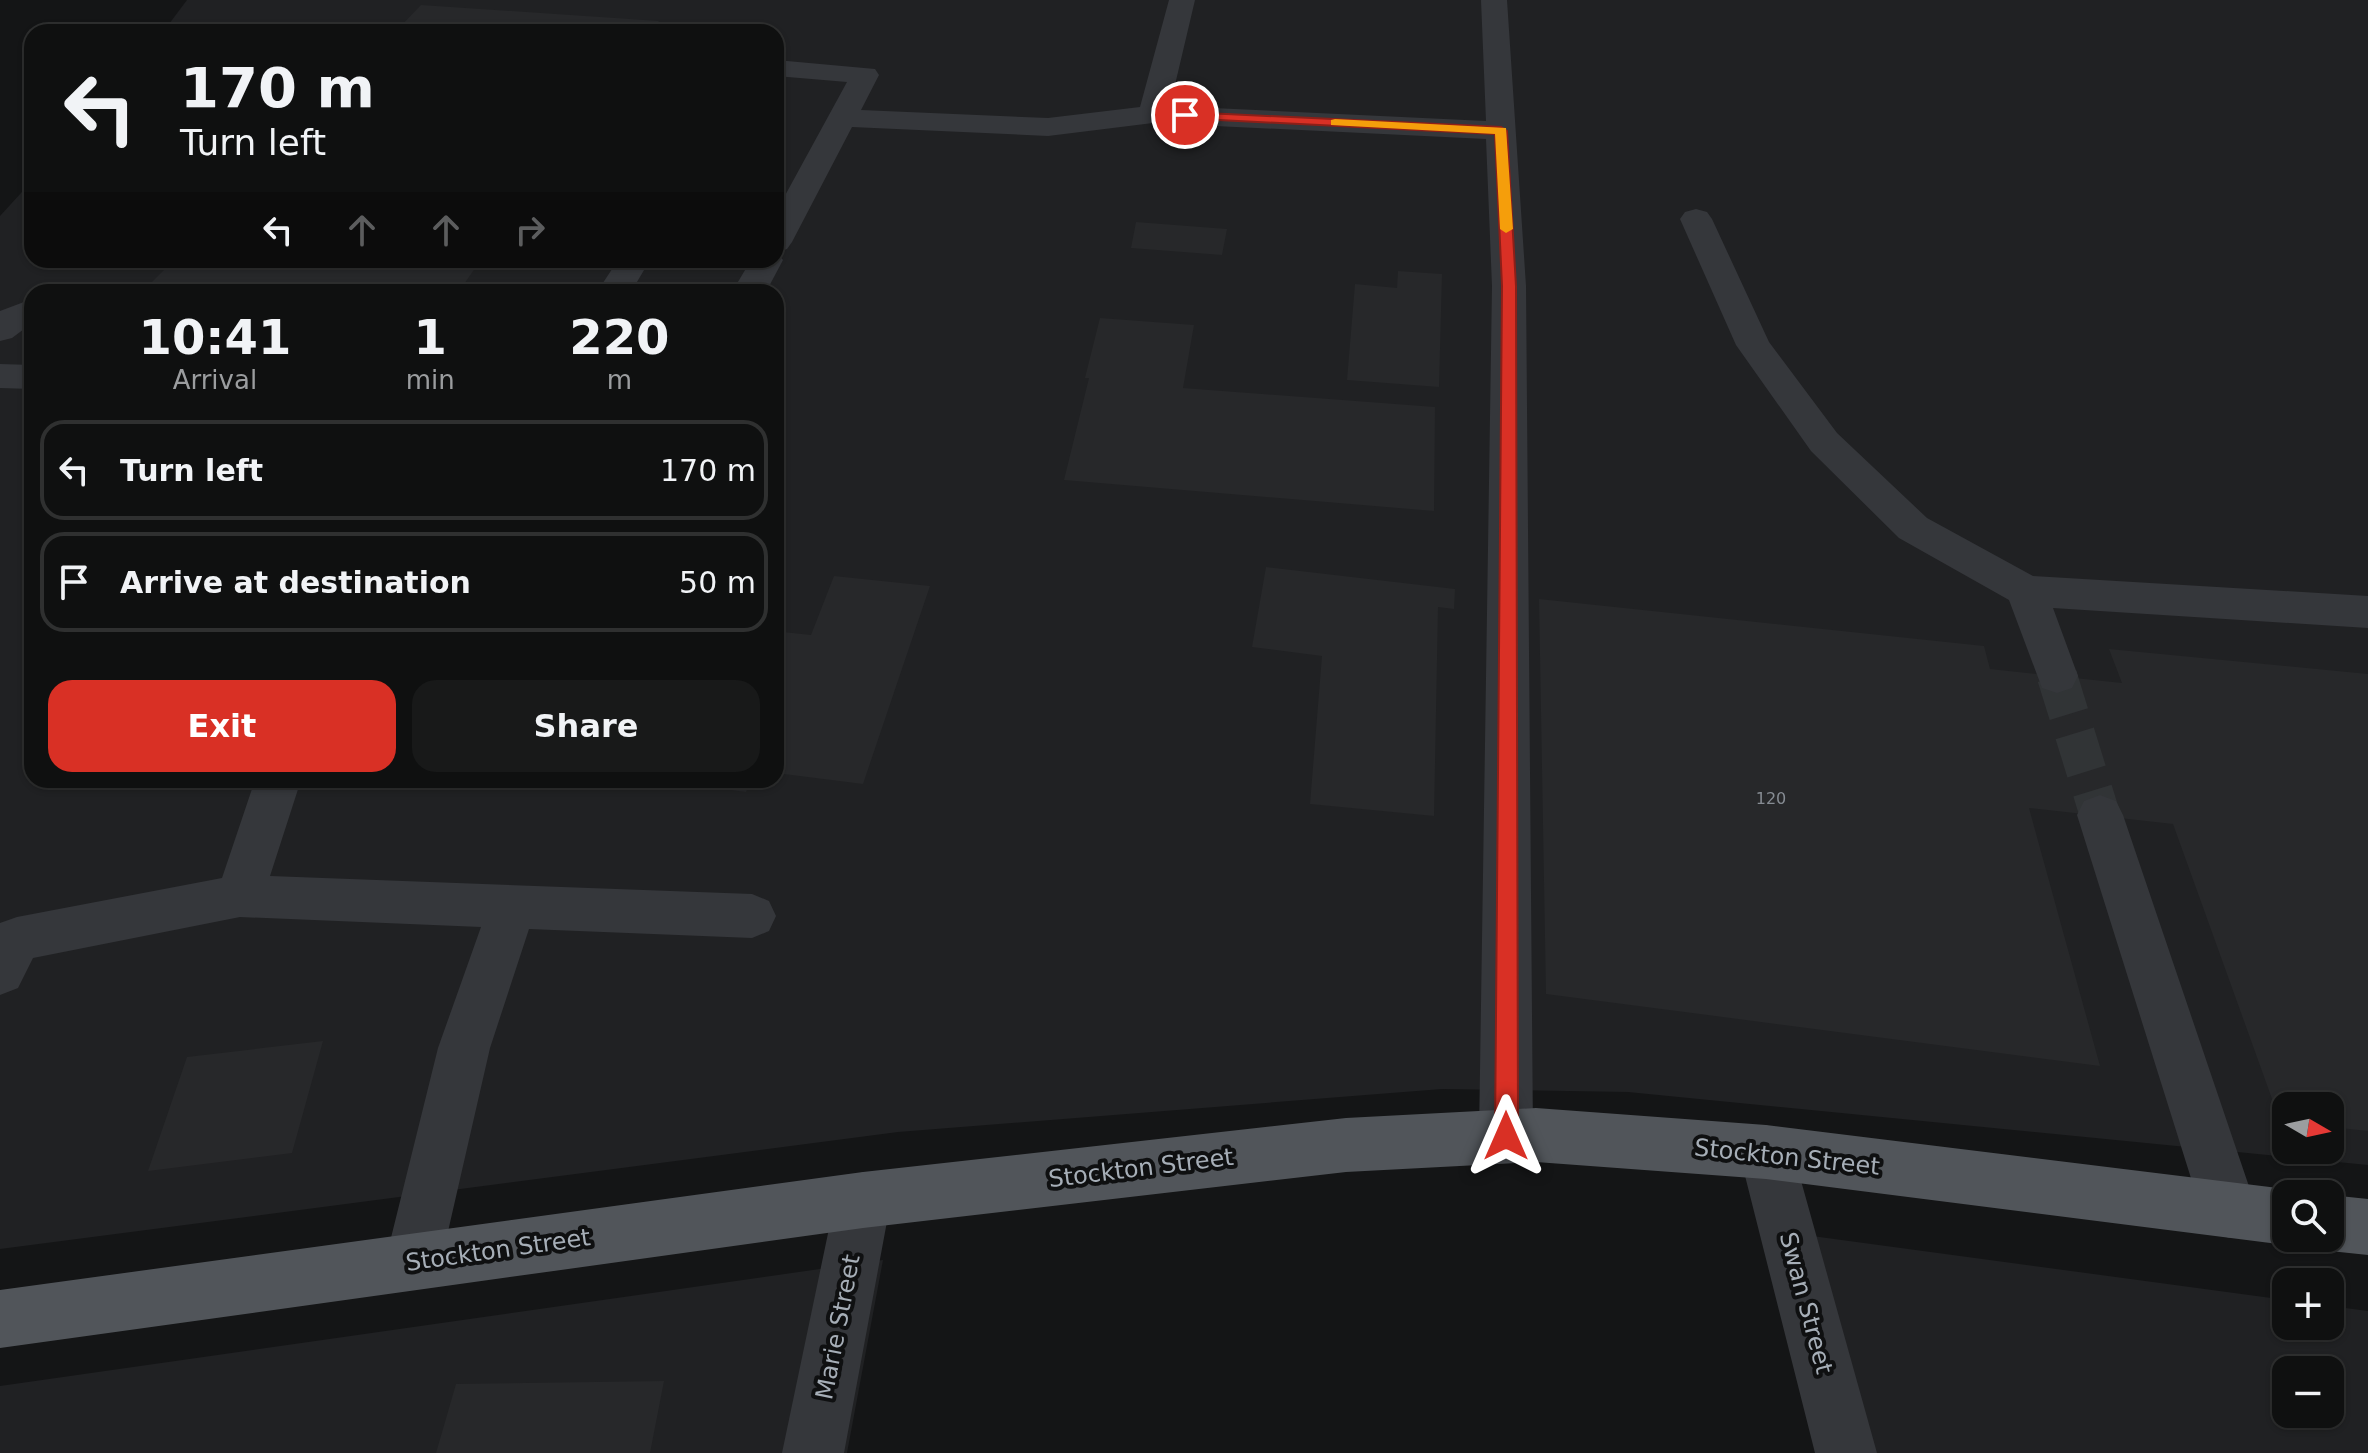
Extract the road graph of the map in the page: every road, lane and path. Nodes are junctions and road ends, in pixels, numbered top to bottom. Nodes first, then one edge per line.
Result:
1 (1182, 0) edge
2 (1494, 0) edge
3 (784, 69) edge
4 (1153, 114) junction
5 (842, 118) junction
6 (1501, 131) junction
7 (1696, 219) dead end
8 (784, 227) edge
9 (24, 314) edge
10 (0, 330) edge
11 (0, 376) edge
12 (24, 377) edge
13 (2026, 591) junction
14 (2368, 612) edge
15 (2057, 676) tunnel mouth
16 (275, 788) edge
17 (2100, 815) tunnel mouth
18 (240, 896) junction
19 (512, 907) junction
20 (752, 916) dead end
21 (0, 972) edge
22 (1506, 1136) junction
23 (1766, 1152) junction
24 (863, 1200) junction
25 (2229, 1210) junction
26 (2272, 1215) edge
27 (2344, 1224) edge
28 (2368, 1227) edge
29 (413, 1262) junction
30 (0, 1319) edge
31 (813, 1453) edge
32 (1846, 1453) edge

1 - 4 street
2 - 6 street
3 - 5 street
4 - 5 street
4 - 6 street
5 - 8 street
6 - 22 street
7 - 13 street
9 - 10 street
11 - 12 street
13 - 14 street
13 - 15 street
16 - 18 street
17 - 25 street
18 - 19 street
18 - 21 street
19 - 20 street
19 - 29 street
22 - 23 main road, Stockton Street
22 - 24 main road, Stockton Street
23 - 25 main road, Stockton Street
23 - 32 street, Swan Street
24 - 29 main road, Stockton Street
24 - 31 street, Marie Street
25 - 26 main road, Stockton Street
27 - 28 main road
29 - 30 main road, Stockton Street

